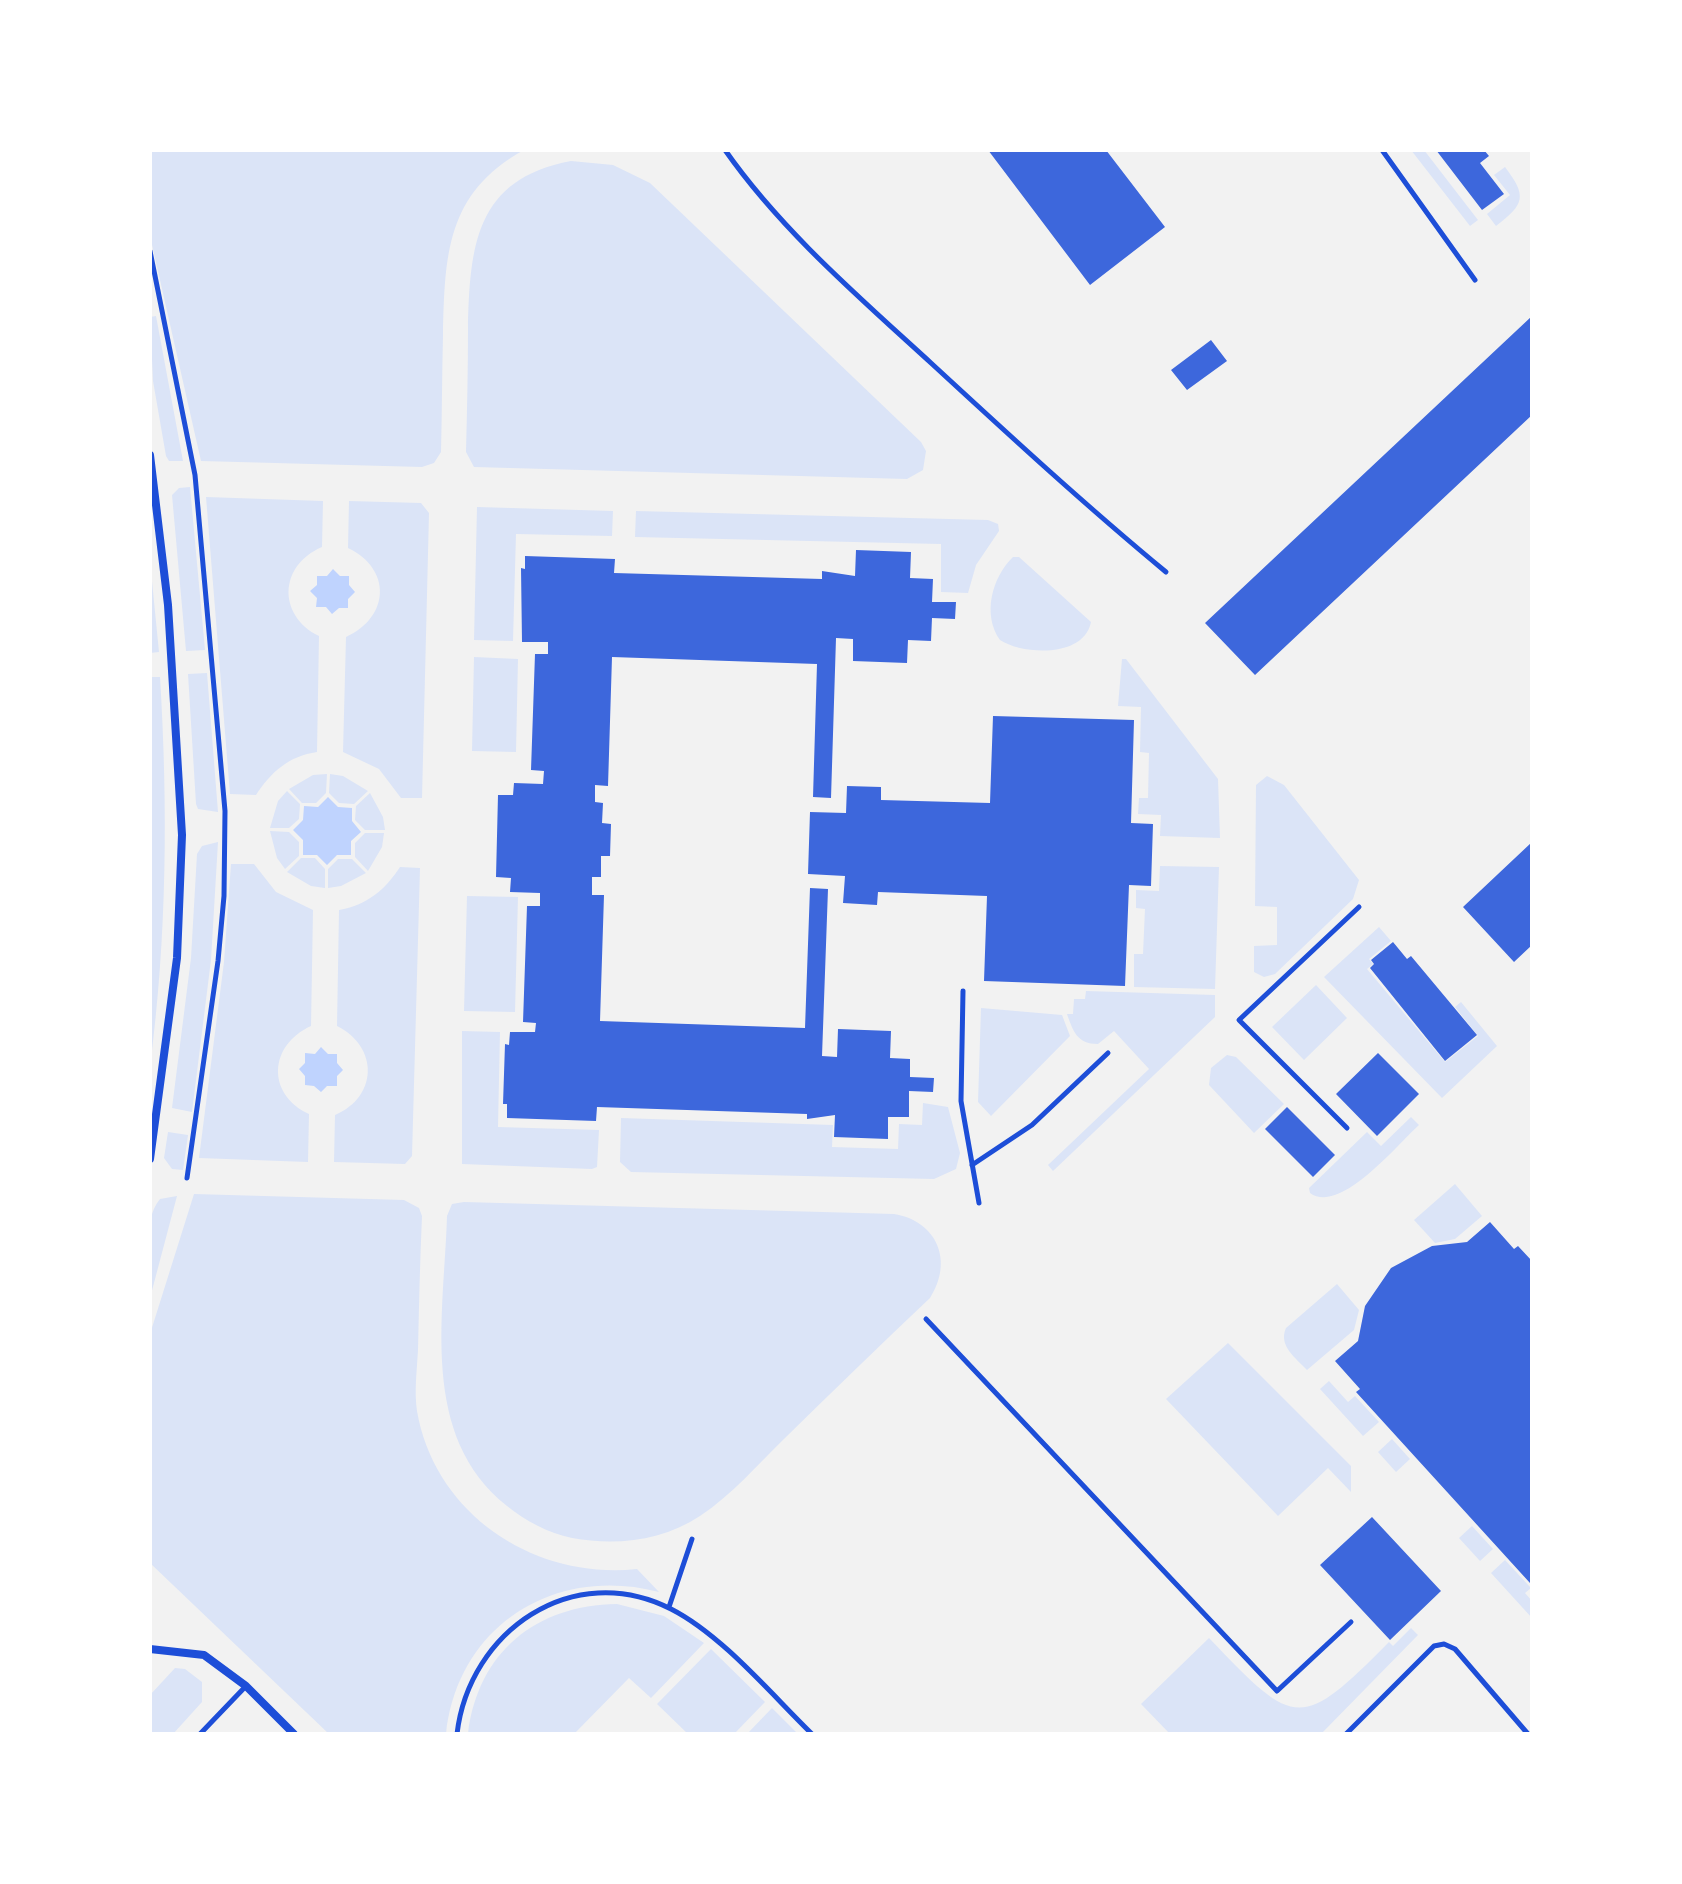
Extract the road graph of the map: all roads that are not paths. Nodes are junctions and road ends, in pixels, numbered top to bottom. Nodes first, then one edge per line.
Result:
1 (1382, 150) edge
2 (1475, 280) dead end
3 (150, 455) edge
4 (1359, 907) dead end
5 (963, 991) dead end
6 (1108, 1053) dead end
7 (1347, 1128) dead end
8 (150, 1159) edge
9 (972, 1165) junction
10 (979, 1203) dead end
11 (926, 1319) dead end
12 (692, 1539) dead end
13 (669, 1607) junction
14 (1351, 1622) dead end
15 (150, 1649) edge
16 (246, 1686) junction
17 (200, 1734) edge
18 (294, 1734) edge
19 (457, 1734) edge
20 (812, 1734) edge
21 (1346, 1734) edge
22 (1528, 1734) edge

1 - 2 lane
3 - 8 street
4 - 7 lane
5 - 9 lane
6 - 9 lane
9 - 10 lane
11 - 14 lane
12 - 13 lane
13 - 19 lane
13 - 20 lane
15 - 16 street
16 - 17 lane
16 - 18 street
21 - 22 lane

